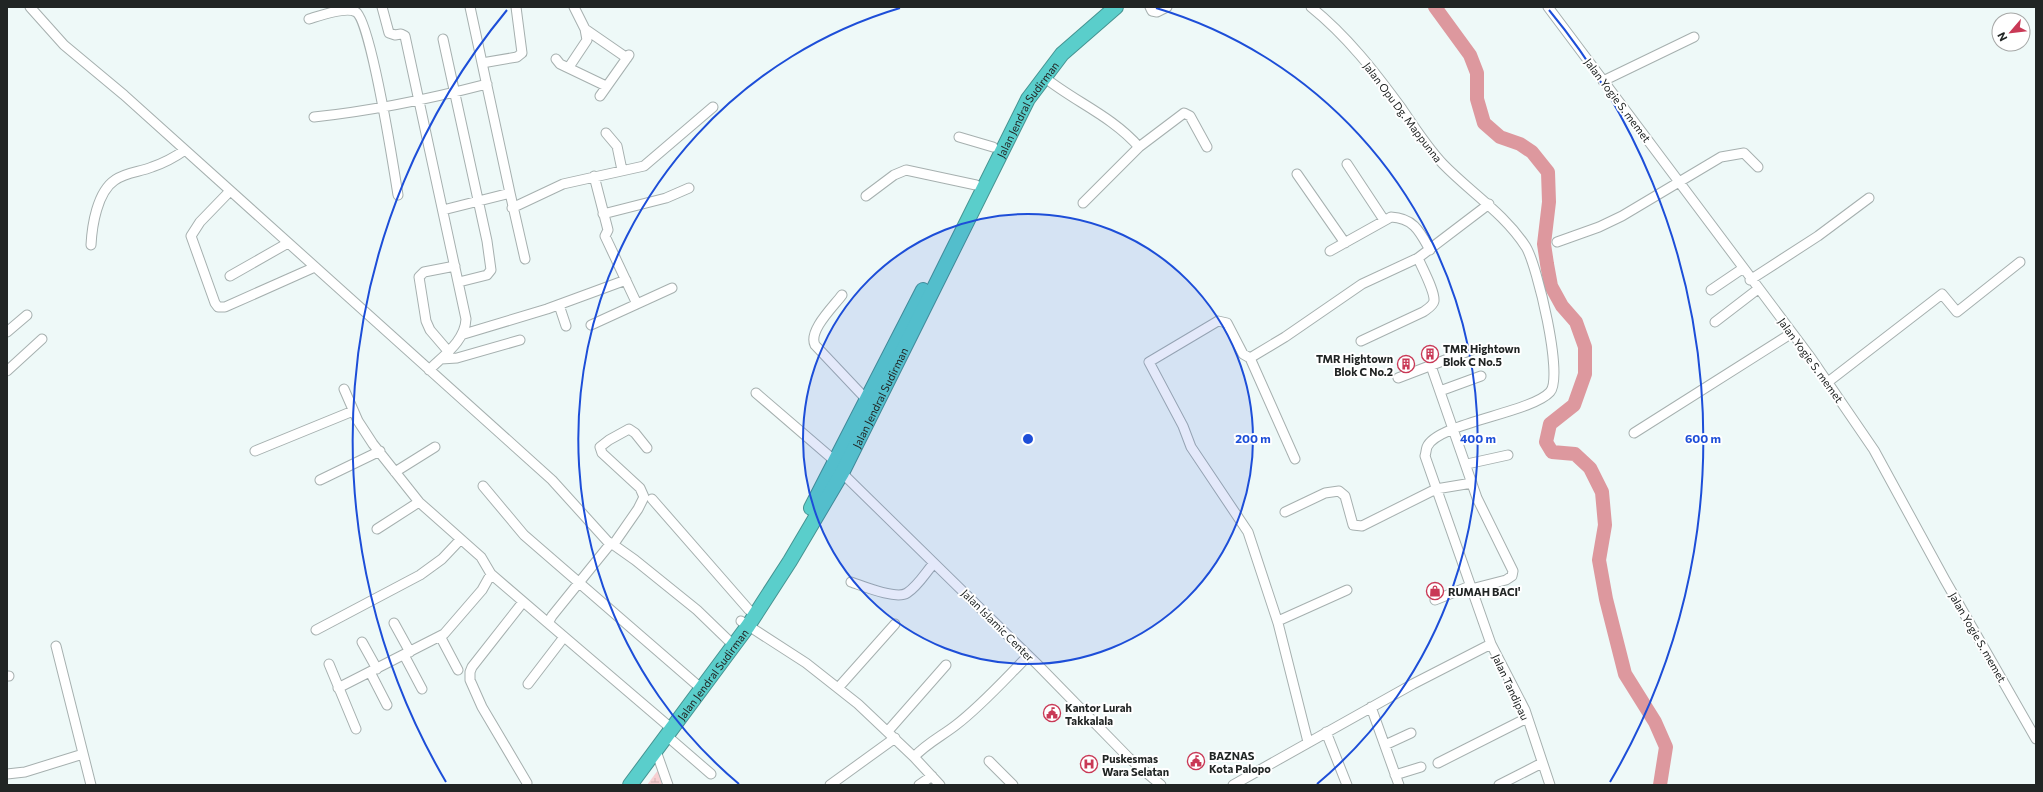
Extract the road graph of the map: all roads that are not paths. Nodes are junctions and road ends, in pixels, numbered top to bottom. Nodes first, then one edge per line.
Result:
1 (30, 7) edge
2 (382, 7) edge
3 (470, 7) edge
4 (516, 7) edge
5 (574, 7) edge
6 (1105, 7) edge
7 (1116, 7) edge
8 (1150, 7) edge
9 (1167, 7) edge
10 (1311, 7) edge
11 (1548, 7) edge
12 (308, 19) dead end
13 (585, 29) junction
14 (1694, 37) dead end
15 (443, 39) dead end
16 (556, 59) dead end
17 (482, 63) junction
18 (569, 67) junction
19 (1044, 77) junction
20 (1603, 81) junction
21 (487, 84) junction
22 (606, 86) junction
23 (453, 93) junction
24 (600, 96) dead end
25 (419, 101) junction
26 (383, 107) junction
27 (713, 107) dead end
28 (314, 117) dead end
29 (606, 133) dead end
30 (959, 137) dead end
31 (993, 147) junction
32 (1139, 147) junction
33 (1207, 147) dead end
34 (185, 150) junction
35 (1347, 164) dead end
36 (1758, 167) dead end
37 (622, 170) junction
38 (1297, 174) dead end
39 (594, 176) junction
40 (1680, 183) junction
41 (976, 185) junction
42 (689, 188) dead end
43 (230, 191) junction
44 (510, 193) junction
45 (398, 194) dead end
46 (866, 196) dead end
47 (1869, 198) dead end
48 (477, 202) junction
49 (1083, 203) dead end
50 (1489, 204) junction
51 (512, 208) junction
52 (443, 210) junction
53 (604, 214) junction
54 (1384, 220) junction
55 (1344, 242) junction
56 (1557, 242) dead end
57 (288, 243) junction
58 (91, 245) dead end
59 (1430, 250) junction
60 (1330, 251) dead end
61 (525, 258) dead end
62 (1418, 258) junction
63 (2020, 262) dead end
64 (454, 266) junction
65 (315, 268) junction
66 (1742, 268) junction
67 (230, 276) dead end
68 (626, 280) junction
69 (1750, 280) junction
70 (459, 282) junction
71 (672, 288) dead end
72 (1758, 289) junction
73 (1711, 290) dead end
74 (842, 295) dead end
75 (637, 304) junction
76 (559, 305) junction
77 (27, 315) dead end
78 (1715, 322) dead end
79 (591, 325) dead end
80 (566, 326) dead end
81 (7, 332) edge
82 (1792, 333) junction
83 (464, 334) junction
84 (42, 339) dead end
85 (520, 340) dead end
86 (1361, 341) dead end
87 (1474, 349) dead end
88 (448, 351) junction
89 (1250, 358) junction
90 (441, 359) junction
91 (1431, 366) junction
92 (429, 370) junction
93 (7, 371) edge
94 (1481, 376) dead end
95 (1398, 378) dead end
96 (1828, 382) junction
97 (344, 390) dead end
98 (1440, 391) junction
99 (756, 393) dead end
100 (866, 399) junction
101 (353, 411) junction
102 (1454, 430) junction
103 (1634, 433) dead end
104 (435, 448) dead end
105 (647, 448) dead end
106 (256, 451) dead end
107 (380, 452) junction
108 (1508, 455) dead end
109 (1295, 458) dead end
110 (1467, 464) junction
111 (837, 467) junction
112 (395, 472) junction
113 (320, 480) dead end
114 (1472, 483) junction
115 (483, 486) dead end
116 (1436, 488) junction
117 (652, 499) dead end
118 (419, 502) junction
119 (1285, 512) dead end
120 (377, 529) dead end
121 (460, 540) junction
122 (611, 544) junction
123 (934, 563) junction
124 (491, 574) junction
125 (579, 581) junction
126 (851, 582) dead end
127 (1471, 588) junction
128 (1348, 590) dead end
129 (1435, 600) dead end
130 (523, 602) junction
131 (746, 619) junction
132 (1278, 621) junction
133 (394, 622) dead end
134 (548, 622) junction
135 (896, 624) dead end
136 (316, 630) dead end
137 (440, 636) junction
138 (564, 638) junction
139 (728, 640) junction
140 (362, 642) dead end
141 (1491, 644) junction
142 (56, 646) dead end
143 (407, 654) junction
144 (1028, 656) junction
145 (328, 664) dead end
146 (946, 664) dead end
147 (373, 670) junction
148 (458, 670) dead end
149 (528, 684) dead end
150 (696, 684) junction
151 (338, 688) junction
152 (838, 688) junction
153 (422, 689) dead end
154 (387, 705) dead end
155 (1371, 707) junction
156 (1527, 718) junction
157 (356, 728) dead end
158 (668, 730) junction
159 (1326, 732) junction
160 (1411, 733) dead end
161 (891, 734) junction
162 (2036, 738) edge
163 (1308, 742) junction
164 (1385, 745) junction
165 (656, 751) junction
166 (84, 754) junction
167 (914, 757) junction
168 (989, 761) dead end
169 (1438, 763) dead end
170 (1542, 763) junction
171 (1421, 768) dead end
172 (9, 774) edge
173 (711, 774) dead end
174 (1395, 775) junction
175 (932, 776) junction
176 (527, 783) dead end
177 (91, 785) edge
178 (621, 785) edge
179 (630, 785) edge
180 (668, 785) edge
181 (830, 785) edge
182 (919, 785) edge
183 (940, 785) edge
184 (1013, 785) edge
185 (1161, 785) edge
186 (1233, 785) edge
187 (1347, 785) edge
188 (1399, 785) edge
189 (1500, 785) edge
190 (1550, 785) edge

1 - 34 street
2 - 25 street
3 - 17 street
4 - 17 street
5 - 13 street
6 - 31 highway, Jalan Jendral Sudirman
7 - 19 highway, Jalan Jendral Sudirman
8 - 9 street
10 - 50 street, Jalan Opu Dg. Mappunna
11 - 20 street, Jalan Yogie S. memet
12 - 26 street
13 - 18 street
13 - 22 street
14 - 20 street
15 - 23 street
16 - 18 street
17 - 21 street
18 - 22 street
19 - 32 street
19 - 111 highway, Jalan Jendral Sudirman
20 - 40 street, Jalan Yogie S. memet
21 - 23 street
21 - 44 street
22 - 24 street
23 - 25 street
23 - 48 street
25 - 26 street
25 - 52 street
26 - 28 street
26 - 45 street
27 - 37 street
29 - 37 street
30 - 31 street
31 - 41 highway, Jalan Jendral Sudirman
32 - 33 street
32 - 49 street
34 - 43 street
34 - 58 street
35 - 54 street
36 - 40 street
37 - 39 street
38 - 55 street
39 - 51 street
39 - 53 street
40 - 56 street
40 - 66 street, Jalan Yogie S. memet
41 - 46 street
41 - 100 highway, Jalan Jendral Sudirman
42 - 53 street
43 - 57 street
43 - 65 street
44 - 48 street
44 - 51 street
47 - 69 street
48 - 52 street
48 - 70 street
50 - 59 street
50 - 102 street, Jalan Opu Dg. Mappunna
51 - 61 street
52 - 64 street
53 - 68 street
54 - 55 street
54 - 59 street
55 - 60 street
57 - 65 street
57 - 67 street
59 - 62 street
62 - 86 street
62 - 89 street
63 - 96 street
64 - 70 street
64 - 88 street
65 - 92 street
66 - 69 street, Jalan Yogie S. memet
66 - 73 street
68 - 75 street
68 - 76 street
69 - 72 street, Jalan Yogie S. memet
70 - 83 street
71 - 75 street
72 - 78 street
72 - 82 street, Jalan Yogie S. memet
74 - 100 street
75 - 79 street
76 - 80 street
76 - 83 street
77 - 81 street
82 - 96 street, Jalan Yogie S. memet
82 - 103 street
83 - 88 street
84 - 93 street
85 - 90 street
87 - 91 street
88 - 90 street
89 - 109 street
89 - 132 street
90 - 92 street
91 - 95 street
91 - 98 street
92 - 122 street
94 - 98 street
96 - 162 street, Jalan Yogie S. memet
97 - 101 street
98 - 102 street
99 - 111 street, Jalan Islamic Center
100 - 111 highway, Jalan Jendral Sudirman
101 - 106 street
101 - 107 street
102 - 110 street
102 - 116 street, Jalan Opu Dg. Mappunna
104 - 112 street
105 - 122 street
107 - 112 street
107 - 113 street
108 - 110 street
110 - 114 street
111 - 123 street, Jalan Islamic Center
111 - 131 highway, Jalan Jendral Sudirman
112 - 118 street
114 - 116 street
114 - 127 street
115 - 125 street
116 - 119 street
116 - 127 street, Jalan Opu Dg. Mappunna
117 - 131 street
118 - 120 street
118 - 121 street
121 - 124 street
121 - 136 street
122 - 125 street
122 - 139 street
123 - 126 street
123 - 144 street, Jalan Islamic Center
124 - 130 street
124 - 137 street
125 - 134 street
125 - 150 street
127 - 129 street
127 - 141 street, Jalan Tandipau
128 - 132 street
130 - 134 street
130 - 176 street
131 - 139 highway, Jalan Jendral Sudirman
131 - 152 street
131 - 158 highway, Jalan Jendral Sudirman
132 - 163 street
133 - 143 street
134 - 138 street
135 - 152 street
137 - 143 street
137 - 148 street
138 - 149 street
138 - 158 street
139 - 150 highway, Jalan Jendral Sudirman
140 - 147 street
141 - 155 street
141 - 156 street, Jalan Tandipau
142 - 166 street
143 - 147 street
143 - 153 street
144 - 167 street
144 - 185 street, Jalan Islamic Center
145 - 151 street
146 - 161 street
147 - 151 street
147 - 154 street
150 - 158 highway, Jalan Jendral Sudirman
151 - 157 street
152 - 161 street
155 - 159 street
155 - 164 street
156 - 169 street
156 - 170 street, Jalan Tandipau
158 - 165 highway, Jalan Jendral Sudirman
158 - 173 street
158 - 178 highway, Jalan Jendral Sudirman
159 - 163 street
159 - 187 street
160 - 164 street
161 - 167 street
161 - 181 street
163 - 186 street
164 - 174 street
165 - 179 highway, Jalan Jendral Sudirman
165 - 180 street
166 - 172 street
166 - 177 street
167 - 175 street
168 - 184 street
170 - 189 street
170 - 190 street, Jalan Tandipau
171 - 174 street
174 - 188 street
175 - 182 street
175 - 183 street

